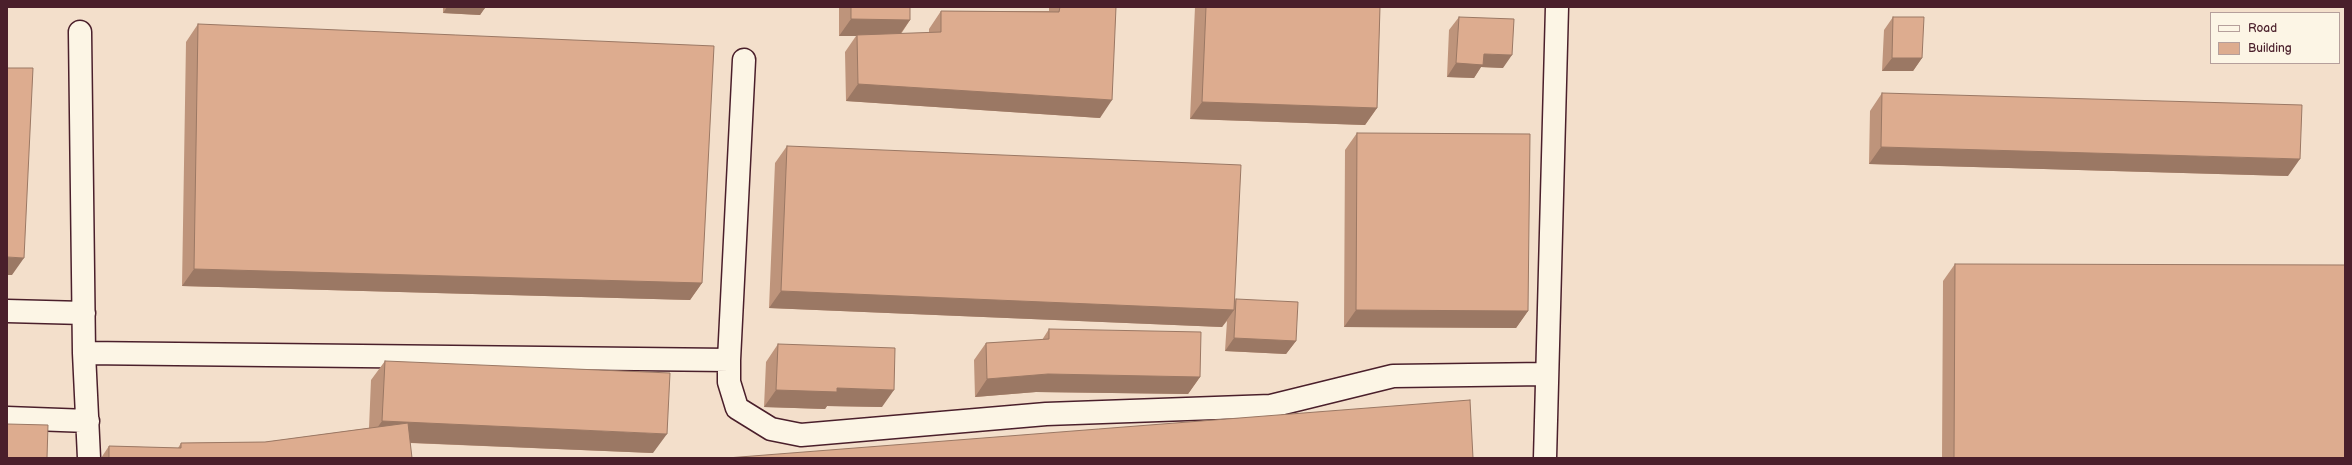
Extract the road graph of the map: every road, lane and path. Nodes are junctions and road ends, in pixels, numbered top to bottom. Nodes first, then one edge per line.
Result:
1 (1557, 7) edge
2 (80, 32) dead end
3 (744, 60) dead end
4 (7, 311) edge
5 (84, 313) junction
6 (84, 353) junction
7 (728, 360) junction
8 (1546, 374) junction
9 (7, 418) edge
10 (88, 421) junction
11 (89, 458) edge
12 (1545, 458) edge

1 - 8 lane
2 - 5 lane
3 - 7 lane
4 - 5 lane
5 - 6 lane
6 - 7 lane
6 - 10 lane
7 - 8 lane
8 - 12 lane
9 - 10 lane
10 - 11 lane

